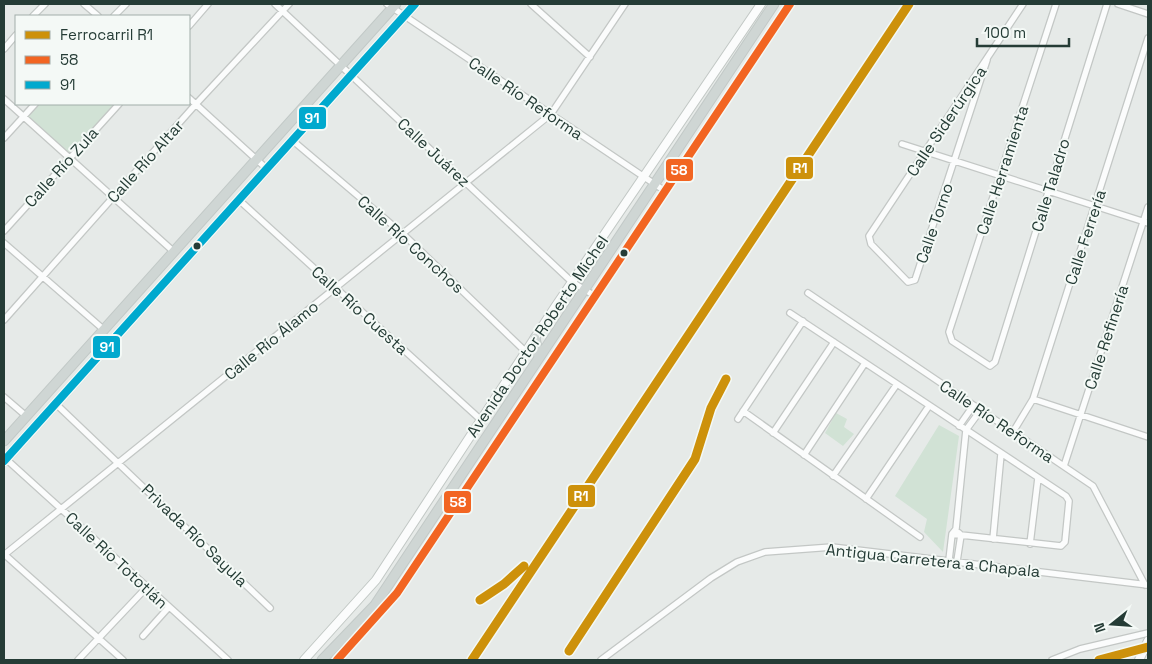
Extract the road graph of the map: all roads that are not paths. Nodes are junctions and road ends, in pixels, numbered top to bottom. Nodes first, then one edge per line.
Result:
1 (44, 4) edge
2 (84, 4) edge
3 (126, 4) edge
4 (208, 4) edge
5 (275, 4) edge
6 (289, 4) edge
7 (415, 4) edge
8 (531, 4) edge
9 (625, 4) edge
10 (761, 4) edge
11 (774, 4) edge
12 (790, 4) edge
13 (1023, 4) edge
14 (1056, 4) edge
15 (1107, 4) edge
16 (1118, 4) edge
17 (392, 5) edge
18 (283, 11) junction
19 (1148, 14) edge
20 (34, 15) edge
21 (97, 15) edge
22 (115, 15) edge
23 (403, 16) junction
24 (190, 25) edge
25 (15, 36) edge
26 (1148, 38) edge
27 (4, 49) edge
28 (590, 57) junction
29 (987, 60) junction
30 (340, 65) junction
31 (351, 74) junction
32 (4, 99) edge
33 (190, 99) edge
34 (196, 104) junction
35 (34, 105) edge
36 (118, 105) edge
37 (551, 114) junction
38 (23, 117) junction
39 (4, 138) edge
40 (292, 140) junction
41 (902, 144) dead end
42 (925, 152) junction
43 (70, 158) junction
44 (256, 158) junction
45 (955, 162) junction
46 (267, 169) junction
47 (643, 176) junction
48 (1000, 176) junction
49 (466, 182) junction
50 (654, 184) junction
51 (665, 191) junction
52 (1048, 191) junction
53 (113, 197) junction
54 (239, 200) junction
55 (1095, 206) junction
56 (1148, 207) edge
57 (1146, 222) edge
58 (4, 231) edge
59 (403, 234) junction
60 (4, 243) edge
61 (173, 251) junction
62 (42, 276) junction
63 (572, 282) junction
64 (911, 282) joint
65 (336, 288) junction
66 (584, 290) junction
67 (808, 294) dead end
68 (595, 296) junction
69 (790, 313) dead end
70 (4, 320) edge
71 (803, 321) junction
72 (103, 329) junction
73 (535, 338) junction
74 (834, 342) junction
75 (526, 352) junction
76 (538, 357) junction
77 (865, 363) junction
78 (992, 365) joint
79 (897, 384) junction
80 (50, 389) junction
81 (4, 396) edge
82 (1033, 400) junction
83 (56, 404) junction
84 (929, 406) junction
85 (973, 406) junction
86 (743, 411) junction
87 (980, 411) junction
88 (25, 415) junction
89 (1081, 416) junction
90 (738, 419) dead end
91 (481, 420) junction
92 (35, 425) junction
93 (959, 426) junction
94 (493, 427) junction
95 (966, 430) junction
96 (1013, 432) junction
97 (774, 433) junction
98 (503, 434) junction
99 (1148, 437) edge
100 (4, 440) edge
101 (1001, 454) junction
102 (804, 455) junction
103 (5, 460) edge
104 (119, 462) junction
105 (1064, 466) junction
106 (833, 476) junction
107 (1038, 478) junction
108 (866, 499) junction
109 (62, 509) junction
110 (954, 532) junction
111 (960, 535) junction
112 (920, 537) dead end
113 (993, 539) junction
114 (1030, 544) junction
115 (4, 555) edge
116 (949, 560) junction
117 (957, 561) junction
118 (1146, 585) edge
119 (147, 587) junction
120 (169, 608) junction
121 (270, 608) dead end
122 (1148, 634) edge
123 (143, 636) dead end
124 (98, 638) junction
125 (1148, 641) edge
126 (312, 651) junction
127 (78, 660) edge
128 (123, 660) edge
129 (228, 660) edge
130 (304, 660) edge
131 (322, 660) edge
132 (337, 660) edge
133 (601, 660) edge
134 (1052, 660) edge
135 (1139, 660) edge

1 - 20 street
2 - 21 street
3 - 22 street
4 - 24 street
5 - 18 street, Calle Juárez
6 - 18 street, Calle Río Altar
7 - 23 main road
8 - 28 street
9 - 28 street, Calle Río Álamo
10 - 47 main road, Avenida Doctor Roberto Michel
11 - 50 main road, Avenida Doctor Roberto Michel
12 - 51 main road, Avenida Doctor Roberto Michel
13 - 29 street, Calle Siderúrgica
14 - 48 street, Calle Herramienta
15 - 52 street, Calle Taladro
16 - 19 street
17 - 23 street, Calle Río Reforma
17 - 30 main road
18 - 30 street, Calle Juárez
18 - 34 street, Calle Río Altar
23 - 31 main road
23 - 37 street, Calle Río Reforma
25 - 27 street
26 - 55 street, Calle Ferrería
28 - 37 street, Calle Río Álamo
29 - 42 street, Calle Siderúrgica
29 - 45 street, Calle Torno
30 - 31 street, Calle Juárez
30 - 44 main road
31 - 40 main road
31 - 49 street, Calle Juárez
32 - 38 street
33 - 34 street
34 - 44 street
34 - 53 street, Calle Río Altar
35 - 38 street
36 - 43 street, Calle Río Zula
37 - 47 street, Calle Río Reforma
37 - 49 street, Calle Río Álamo
38 - 39 street
38 - 43 street
40 - 46 main road
40 - 59 street, Calle Río Conchos
41 - 42 street
42 - 45 street
42 - 64 street, Calle Siderúrgica
43 - 53 street
43 - 58 street, Calle Río Zula
44 - 46 street
44 - 61 main road
45 - 48 street
45 - 64 street, Calle Torno
46 - 54 main road
47 - 50 street, Calle Río Reforma
47 - 63 main road, Avenida Doctor Roberto Michel
48 - 52 street
48 - 78 street, Calle Herramienta
49 - 59 street, Calle Río Álamo
49 - 63 street, Calle Juárez
50 - 51 street, Calle Río Reforma
50 - 66 main road, Avenida Doctor Roberto Michel
51 - 68 main road, Avenida Doctor Roberto Michel
52 - 55 street
52 - 78 street, Calle Taladro
53 - 61 street
53 - 62 street, Calle Río Altar
54 - 65 street, Calle Río Cuesta
54 - 83 main road
55 - 57 street
55 - 82 street, Calle Ferrería
56 - 57 street, Calle Refinería
57 - 89 street, Calle Refinería
59 - 65 street, Calle Río Álamo
59 - 75 street, Calle Río Conchos
60 - 62 street
61 - 72 main road
62 - 70 street, Calle Río Altar
62 - 72 street
63 - 66 street, Calle Juárez
63 - 73 main road, Avenida Doctor Roberto Michel
65 - 91 street, Calle Río Cuesta
65 - 104 street, Calle Río Álamo
66 - 68 street, Calle Juárez
66 - 76 main road, Avenida Doctor Roberto Michel
67 - 85 street, Calle Río Reforma
68 - 98 main road, Avenida Doctor Roberto Michel
69 - 71 street
71 - 74 street
71 - 86 street
72 - 80 main road
73 - 75 main road, Avenida Doctor Roberto Michel
73 - 76 main road
74 - 77 street
74 - 97 street
75 - 91 main road, Avenida Doctor Roberto Michel
76 - 94 main road, Avenida Doctor Roberto Michel
77 - 79 street
77 - 102 street
79 - 84 street
79 - 106 street
80 - 88 main road
80 - 92 main road
81 - 88 street
82 - 89 street
82 - 96 street, Calle Ferrería
83 - 92 main road
83 - 104 street, Privada Río Sayula
84 - 93 street
84 - 108 street
85 - 87 street, Calle Río Reforma
85 - 93 street
86 - 90 street
86 - 97 street
87 - 95 street
87 - 96 street, Calle Río Reforma
88 - 100 main road
89 - 99 street
89 - 105 street, Calle Refinería
91 - 126 main road, Avenida Doctor Roberto Michel
92 - 103 main road
93 - 95 street
94 - 98 main road
94 - 131 main road, Avenida Doctor Roberto Michel
95 - 101 street
95 - 110 street
96 - 105 street, Calle Río Reforma
97 - 102 street
98 - 132 main road, Avenida Doctor Roberto Michel
101 - 107 street
101 - 113 street
102 - 106 street
103 - 109 street, Calle Río Tototlán
104 - 109 street, Calle Río Álamo
104 - 121 street, Privada Río Sayula
105 - 118 street, Calle Río Reforma
106 - 108 street
107 - 114 street
107 - 114 street
108 - 112 street
109 - 115 street, Calle Río Álamo
109 - 119 street, Calle Río Tototlán
110 - 111 street
110 - 116 street
111 - 113 street
111 - 117 street
113 - 114 street
115 - 124 street
116 - 117 street, Antigua Carretera a Chapala
116 - 133 street, Antigua Carretera a Chapala
117 - 118 street, Antigua Carretera a Chapala
119 - 120 street, Calle Río Tototlán
119 - 124 street
120 - 123 street
120 - 129 street, Calle Río Tototlán
122 - 134 street
124 - 127 street
124 - 128 street
125 - 135 main road
126 - 130 main road, Avenida Doctor Roberto Michel
126 - 131 main road

